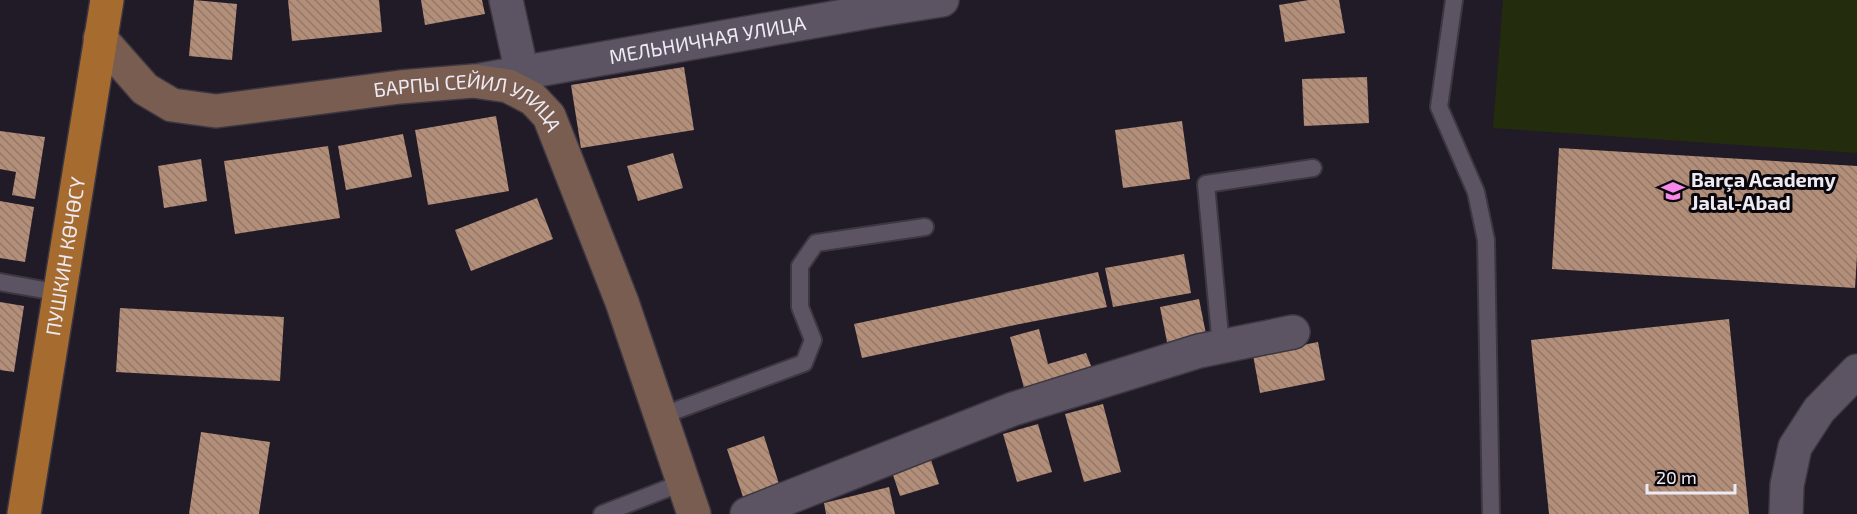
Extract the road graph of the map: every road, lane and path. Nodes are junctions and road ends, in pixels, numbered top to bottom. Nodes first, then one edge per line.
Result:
1 (106, 0) edge
2 (506, 0) edge
3 (942, 0) edge
4 (1454, 0) edge
5 (884, 4) edge
6 (100, 38) junction
7 (522, 73) junction
8 (473, 81) junction
9 (1313, 168) dead end
10 (925, 227) dead end
11 (0, 282) edge
12 (61, 293) junction
13 (1293, 332) dead end
14 (1221, 346) junction
15 (1857, 371) edge
16 (661, 416) junction
17 (684, 482) junction
18 (24, 514) edge
19 (603, 514) edge
20 (694, 514) edge
21 (747, 514) edge
22 (1491, 514) edge
23 (1786, 514) edge

1 - 6 highway, ПУШКИН КӨЧӨСҮ
2 - 7 street
3 - 5 street, МЕЛЬНИЧНАЯ УЛИЦА
4 - 22 lane
5 - 7 street, МЕЛЬНИЧНАЯ УЛИЦА
6 - 8 main road, БАРПЫ СЕЙИЛ УЛИЦА
6 - 12 highway, ПУШКИН КӨЧӨСҮ
7 - 8 street, МЕЛЬНИЧНАЯ УЛИЦА
8 - 16 main road, БАРПЫ СЕЙИЛ УЛИЦА
9 - 14 lane
10 - 16 lane
11 - 12 lane
12 - 18 highway, ПУШКИН КӨЧӨСҮ
13 - 14 street
14 - 21 street
15 - 23 street
16 - 17 main road, БАРПЫ СЕЙИЛ УЛИЦА
17 - 19 lane
17 - 20 main road, БАРПЫ СЕЙИЛ УЛИЦА

